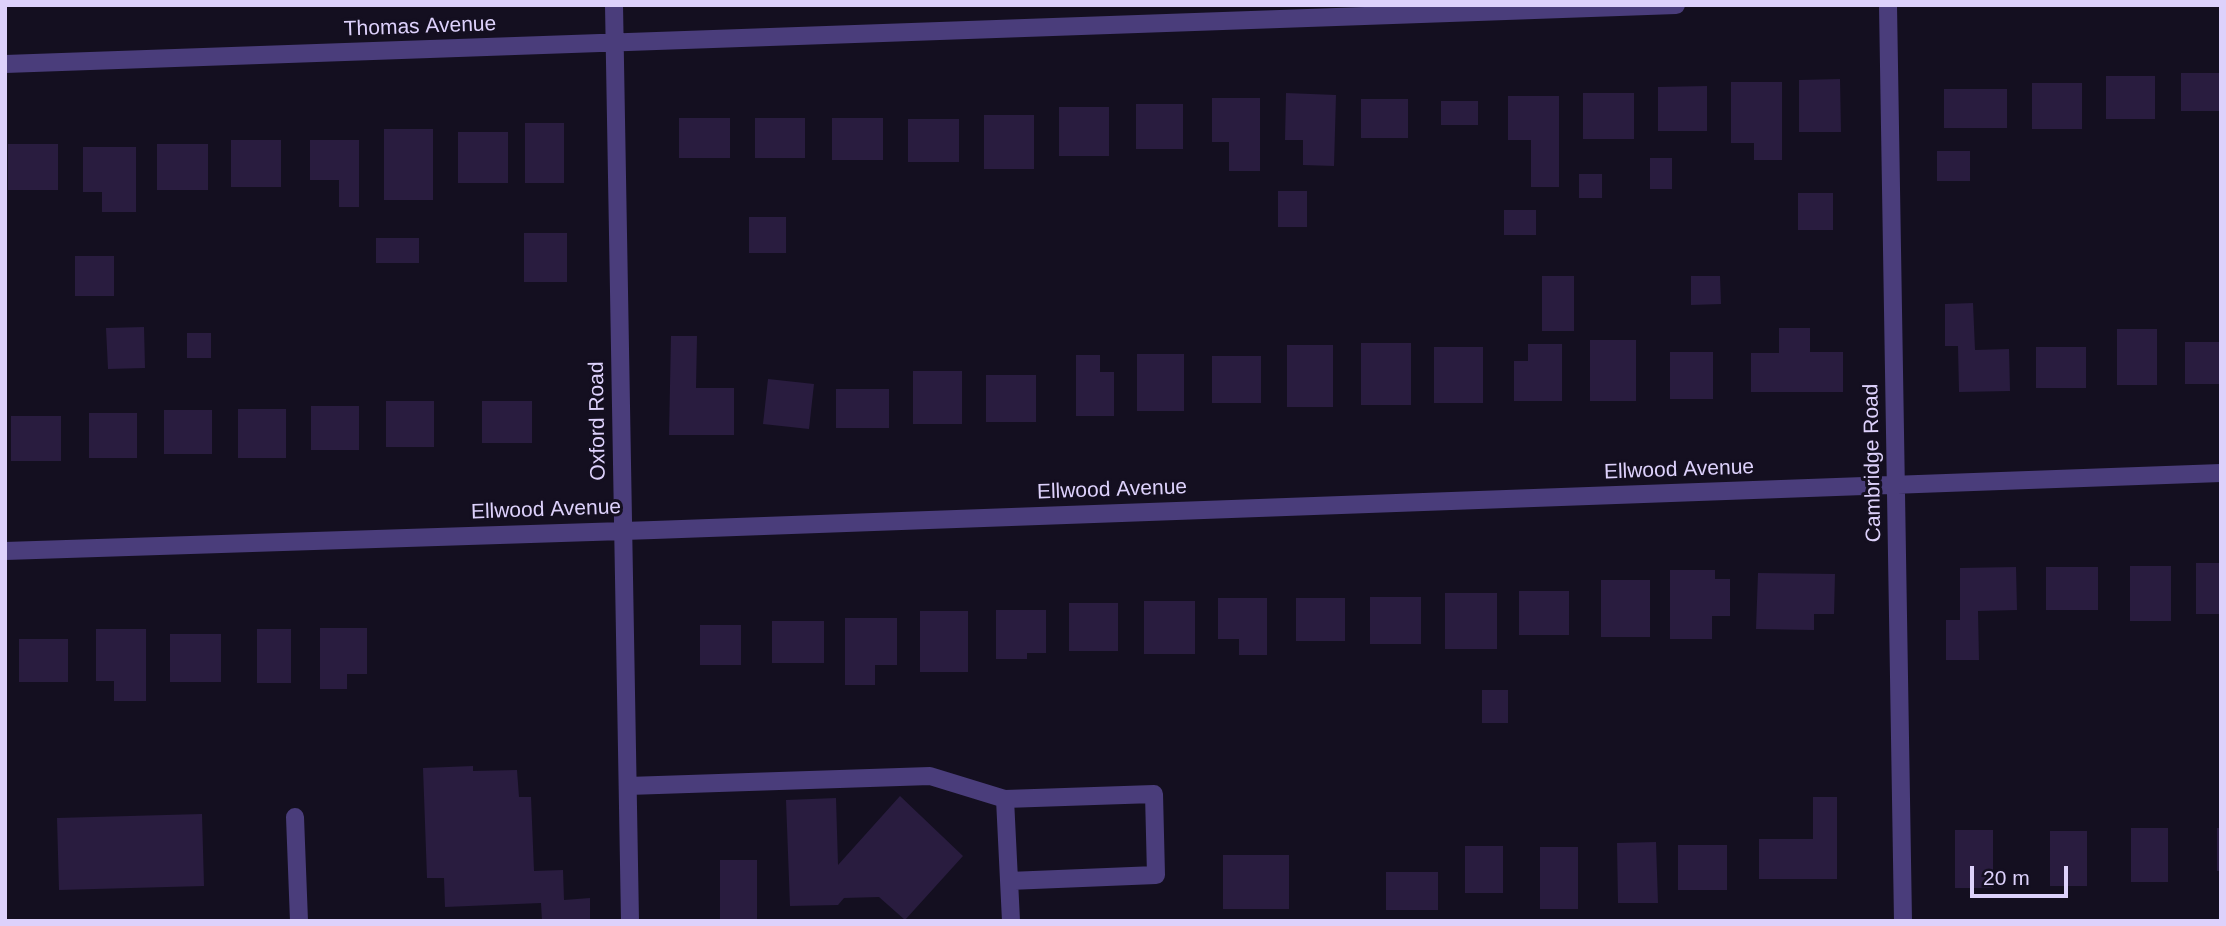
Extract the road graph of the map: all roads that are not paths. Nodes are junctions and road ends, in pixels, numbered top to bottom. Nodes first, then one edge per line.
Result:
1 (614, 5) edge
2 (1676, 5) edge
3 (1888, 5) edge
4 (615, 43) junction
5 (5, 64) edge
6 (2221, 472) edge
7 (1896, 485) junction
8 (623, 530) junction
9 (5, 551) edge
10 (628, 786) junction
11 (1005, 799) junction
12 (295, 817) dead end
13 (1009, 881) junction
14 (299, 921) edge
15 (630, 921) edge
16 (1011, 921) edge
17 (1903, 921) edge

1 - 4 street, Oxford Road
2 - 4 street, Thomas Avenue
3 - 7 street, Cambridge Road
4 - 5 street, Thomas Avenue
4 - 8 street, Oxford Road
6 - 7 street, Ellwood Avenue
7 - 8 street, Ellwood Avenue
7 - 17 street, Cambridge Road
8 - 9 street, Ellwood Avenue
8 - 10 street, Oxford Road
10 - 11 street
10 - 15 street, Oxford Road
11 - 13 street
11 - 13 street
12 - 14 street
13 - 16 street

